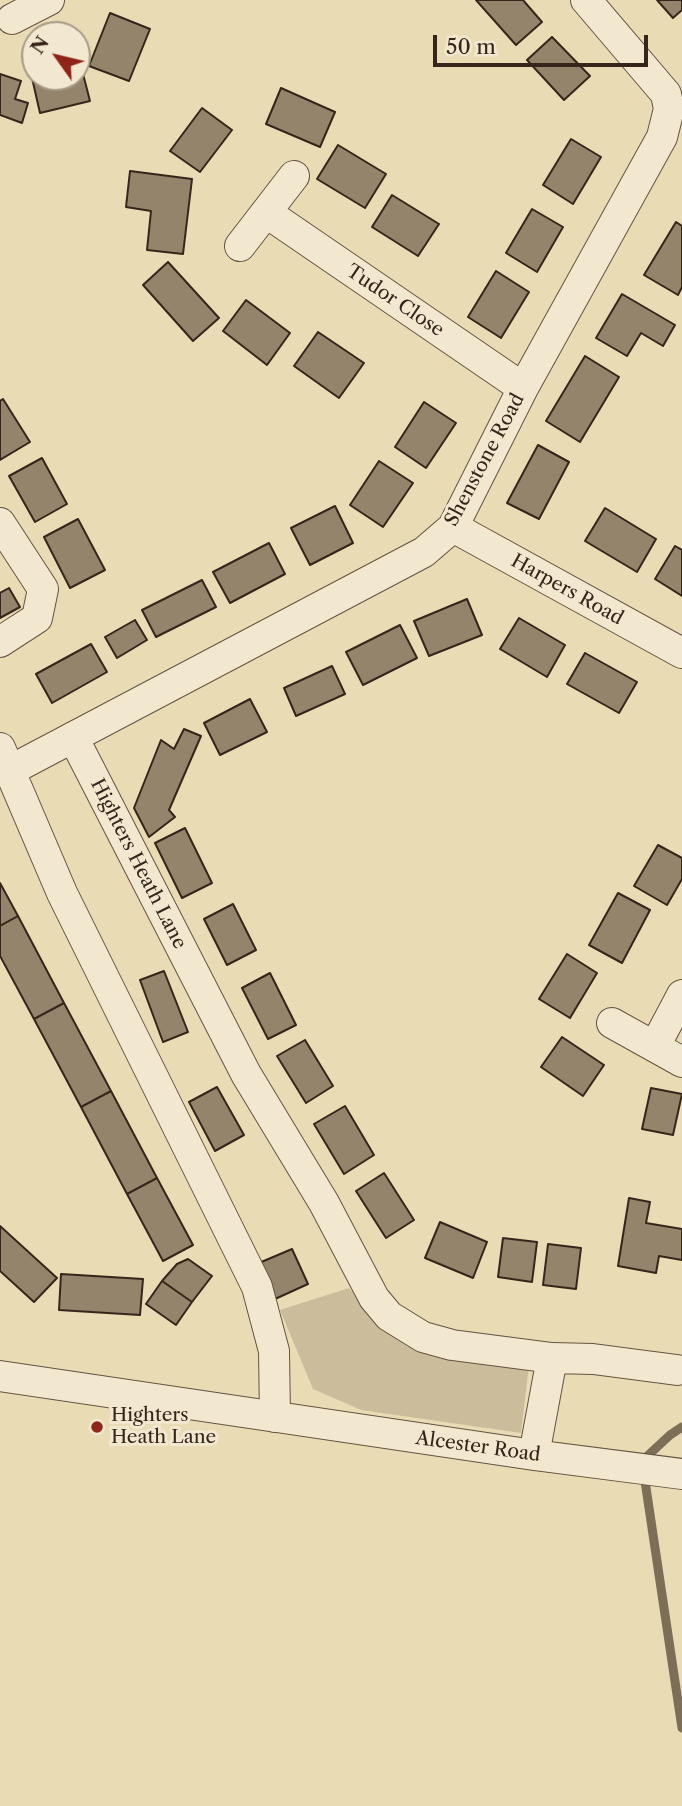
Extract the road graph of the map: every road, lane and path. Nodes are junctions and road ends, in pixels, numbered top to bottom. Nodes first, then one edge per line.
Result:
1 (49, 0) edge
2 (586, 0) edge
3 (12, 19) dead end
4 (294, 176) dead end
5 (267, 213) junction
6 (240, 246) dead end
7 (523, 388) junction
8 (0, 523) edge
9 (453, 527) junction
10 (0, 642) edge
11 (682, 653) edge
12 (73, 737) junction
13 (5, 759) edge
14 (682, 995) edge
15 (612, 1023) dead end
16 (655, 1046) junction
17 (682, 1062) edge
18 (552, 1358) junction
19 (677, 1370) dead end
20 (0, 1376) edge
21 (275, 1417) junction
22 (534, 1455) junction
23 (682, 1474) edge

1 - 3 street
2 - 7 street, Shenstone Road
4 - 5 street
5 - 6 street
5 - 7 street, Tudor Close
7 - 9 street, Shenstone Road
8 - 10 street
9 - 11 street, Harpers Road
9 - 12 street, Shenstone Road
12 - 13 street, Shenstone Road
12 - 18 street, Highters Heath Lane
13 - 21 street
14 - 16 street
15 - 16 street
16 - 17 street
18 - 19 street, Highters Heath Lane
18 - 22 street
20 - 21 street, Alcester Road
21 - 22 street, Alcester Road
22 - 23 street, Alcester Road

